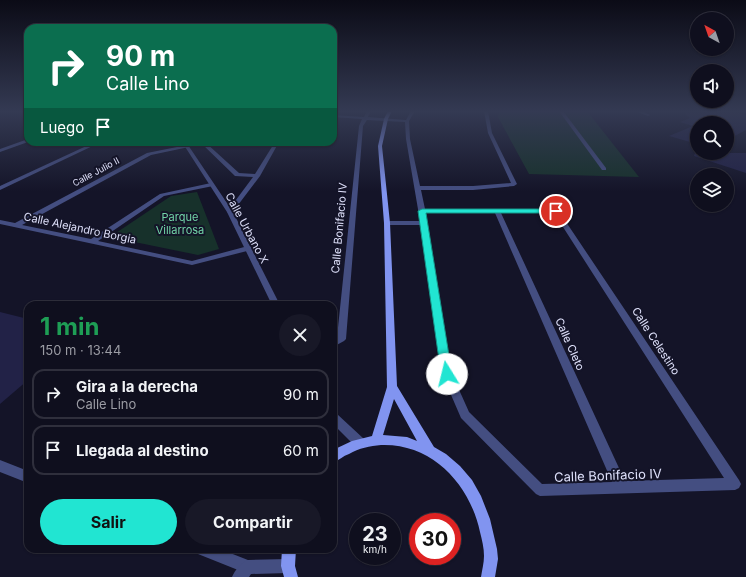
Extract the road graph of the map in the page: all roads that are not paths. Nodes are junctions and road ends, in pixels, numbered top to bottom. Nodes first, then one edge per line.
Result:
1 (360, 138) edge
2 (382, 138) edge
3 (408, 138) edge
4 (493, 138) edge
5 (581, 138) edge
6 (24, 142) edge
7 (90, 146) edge
8 (178, 146) edge
9 (187, 146) edge
10 (206, 146) edge
11 (275, 146) edge
12 (0, 151) edge
13 (604, 168) dead end
14 (257, 176) junction
15 (211, 185) junction
16 (0, 188) edge
17 (417, 188) junction
18 (422, 211) junction
19 (497, 211) junction
20 (230, 212) junction
21 (0, 222) edge
22 (387, 223) junction
23 (423, 223) junction
24 (17, 225) junction
25 (92, 242) junction
26 (248, 248) junction
27 (274, 301) edge
28 (337, 342) edge
29 (392, 387) junction
30 (337, 421) edge
31 (376, 440) junction
32 (360, 443) junction
33 (429, 450) junction
34 (337, 454) edge
35 (0, 466) edge
36 (24, 475) edge
37 (735, 484) joint
38 (621, 487) junction
39 (210, 553) edge
40 (289, 553) edge
41 (244, 572) edge
42 (290, 572) edge
43 (488, 577) edge

1 - 28 street, Calle Bonifacio IV
2 - 22 main road
3 - 17 street, Calle Bonifacio IV
4 - 17 street
5 - 13 street
6 - 12 street
7 - 16 street
8 - 24 street, Calle Julio II
9 - 15 street, Calle Urbano X
10 - 14 street, Calle Urbano X
11 - 14 street
14 - 20 street
15 - 20 street, Calle Urbano X
15 - 25 street
17 - 18 street, Calle Bonifacio IV
18 - 19 street
18 - 23 street, Calle Bonifacio IV
19 - 37 street, Calle Celestino
19 - 38 street, Calle Cleto
20 - 26 street, Calle Urbano X
21 - 24 street, Calle Alejandro Borgia
22 - 23 street
22 - 29 main road
23 - 38 street, Calle Bonifacio IV
24 - 25 street, Calle Alejandro Borgia
25 - 26 street, Calle Alejandro Borgia
26 - 27 street, Calle Urbano X
29 - 31 main road
29 - 33 main road
30 - 32 street
31 - 32 main road
31 - 33 main road
32 - 34 main road
33 - 43 main road
35 - 36 street
37 - 38 street, Calle Bonifacio IV
39 - 41 street
40 - 42 main road
41 - 42 street

